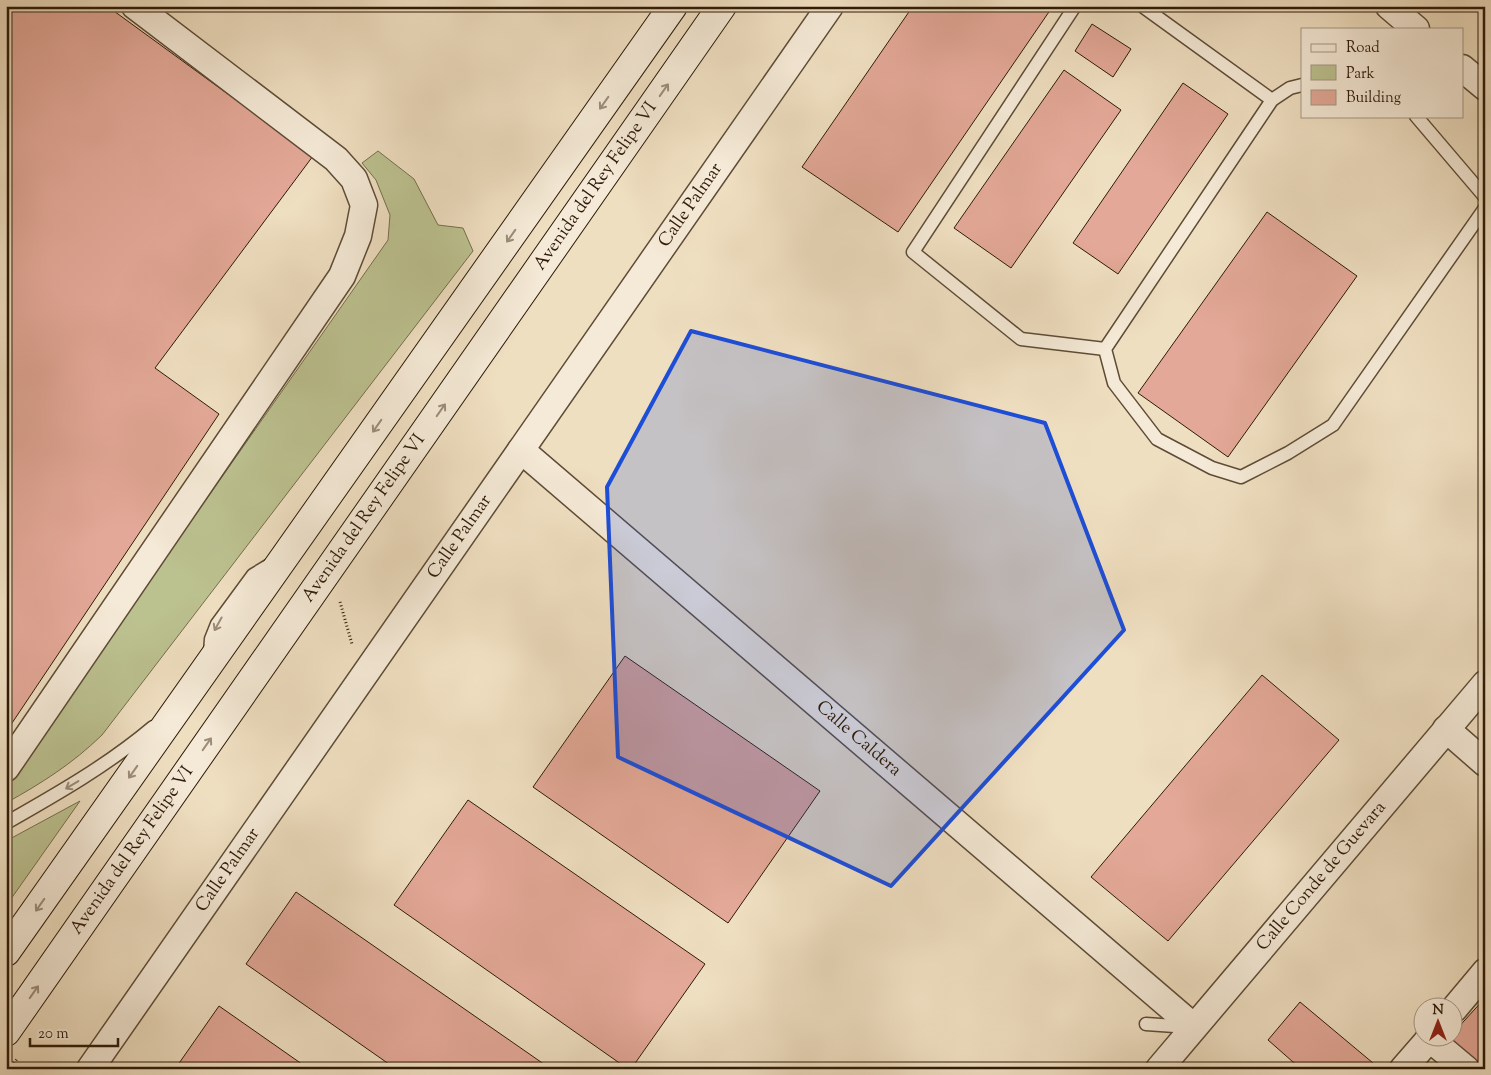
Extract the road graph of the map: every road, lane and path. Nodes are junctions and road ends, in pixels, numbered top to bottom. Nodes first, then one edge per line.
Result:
1 (135, 6) edge
2 (673, 6) edge
3 (722, 6) edge
4 (830, 6) edge
5 (1075, 6) edge
6 (1142, 6) edge
7 (1389, 6) edge
8 (1415, 28) edge
9 (1464, 70) edge
10 (1301, 85) edge
11 (1485, 87) edge
12 (1272, 100) junction
13 (1418, 118) edge
14 (1485, 197) edge
15 (1485, 208) edge
16 (1104, 349) junction
17 (522, 450) junction
18 (1485, 684) edge
19 (181, 703) junction
20 (1446, 729) junction
21 (1485, 762) edge
22 (6, 768) edge
23 (6, 823) edge
24 (6, 952) edge
25 (1485, 972) edge
26 (1463, 998) edge
27 (1146, 1024) dead end
28 (1194, 1027) junction
29 (6, 1032) edge
30 (1421, 1048) edge
31 (1442, 1048) edge
32 (90, 1069) edge
33 (1159, 1069) edge
34 (1403, 1069) edge
35 (1466, 1069) edge

1 - 22 street
2 -> 19 main road
29 -> 3 main road, Avenida del Rey Felipe VI
4 - 17 street, Calle Palmar
5 - 16 lane
6 - 12 lane
7 - 8 street
9 - 11 street
10 - 12 lane
12 - 16 lane
13 - 14 lane
15 - 16 lane
17 - 28 street, Calle Caldera
17 - 32 street, Calle Palmar
18 - 20 street, Calle Conde de Guevara
19 -> 23 lane
19 -> 24 main road
20 - 21 street
20 - 28 street, Calle Conde de Guevara
25 - 26 street
27 - 28 lane
28 - 33 street, Calle Conde de Guevara
30 - 34 street
31 - 35 street

